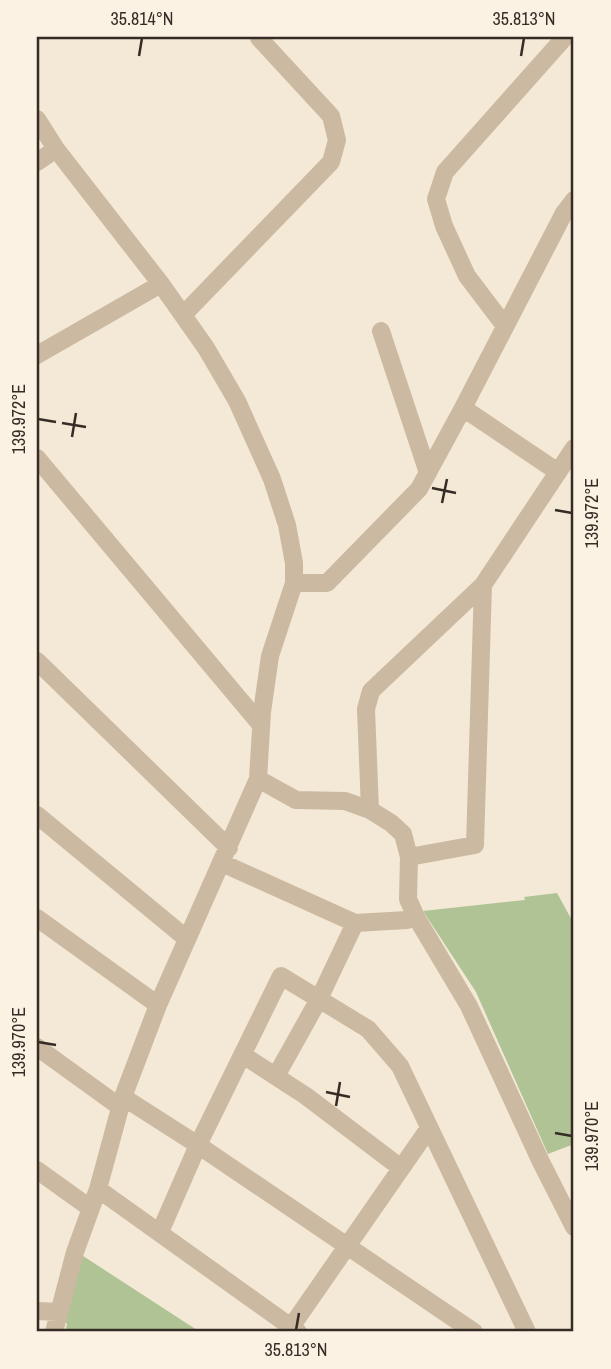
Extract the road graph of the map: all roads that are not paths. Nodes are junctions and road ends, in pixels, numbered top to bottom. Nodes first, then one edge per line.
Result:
1 (565, 37) edge
2 (258, 38) edge
3 (37, 119) edge
4 (56, 149) junction
5 (37, 162) edge
6 (574, 200) edge
7 (161, 284) junction
8 (183, 315) junction
9 (505, 326) junction
10 (380, 331) dead end
11 (37, 355) edge
12 (463, 408) junction
13 (574, 448) edge
14 (37, 458) edge
15 (558, 472) junction
16 (428, 473) junction
17 (294, 583) junction
18 (484, 585) junction
19 (37, 661) edge
20 (261, 725) junction
21 (258, 779) junction
22 (370, 810) junction
23 (37, 814) edge
24 (225, 856) junction
25 (409, 857) junction
26 (416, 917) junction
27 (37, 918) edge
28 (355, 923) junction
29 (187, 939) junction
30 (319, 999) junction
31 (158, 1005) junction
32 (37, 1047) edge
33 (243, 1055) junction
34 (276, 1076) junction
35 (121, 1102) junction
36 (430, 1131) junction
37 (198, 1145) junction
38 (401, 1168) junction
39 (37, 1170) edge
40 (98, 1189) junction
41 (90, 1208) junction
42 (572, 1216) edge
43 (160, 1232) junction
44 (348, 1247) junction
45 (37, 1311) edge
46 (59, 1312) junction
47 (295, 1330) edge
48 (54, 1332) edge
49 (474, 1332) edge
50 (527, 1332) edge

1 - 9 street
2 - 8 street
3 - 4 street
4 - 5 street
4 - 7 street
6 - 9 street
7 - 8 street
7 - 11 street
8 - 17 street
9 - 12 street
10 - 16 street
12 - 15 street
12 - 16 street
13 - 15 street
14 - 20 street
15 - 18 street
16 - 17 street
17 - 20 street
18 - 22 street
18 - 25 street
19 - 24 street
20 - 21 street
21 - 22 street
21 - 24 street
22 - 25 street
23 - 29 street
24 - 28 street
24 - 29 street
25 - 26 street
26 - 28 street
26 - 42 street
27 - 31 street
28 - 30 street
29 - 31 street
30 - 33 street
30 - 34 street
30 - 36 street
31 - 35 street
32 - 35 street
33 - 34 street
33 - 37 street
34 - 38 street
35 - 37 street
35 - 40 street
36 - 38 street
36 - 50 street
37 - 43 street
37 - 44 street
38 - 44 street
39 - 41 street
40 - 41 street
40 - 43 street
41 - 46 street
43 - 47 street
44 - 47 street
44 - 49 street
45 - 46 street
46 - 48 street

